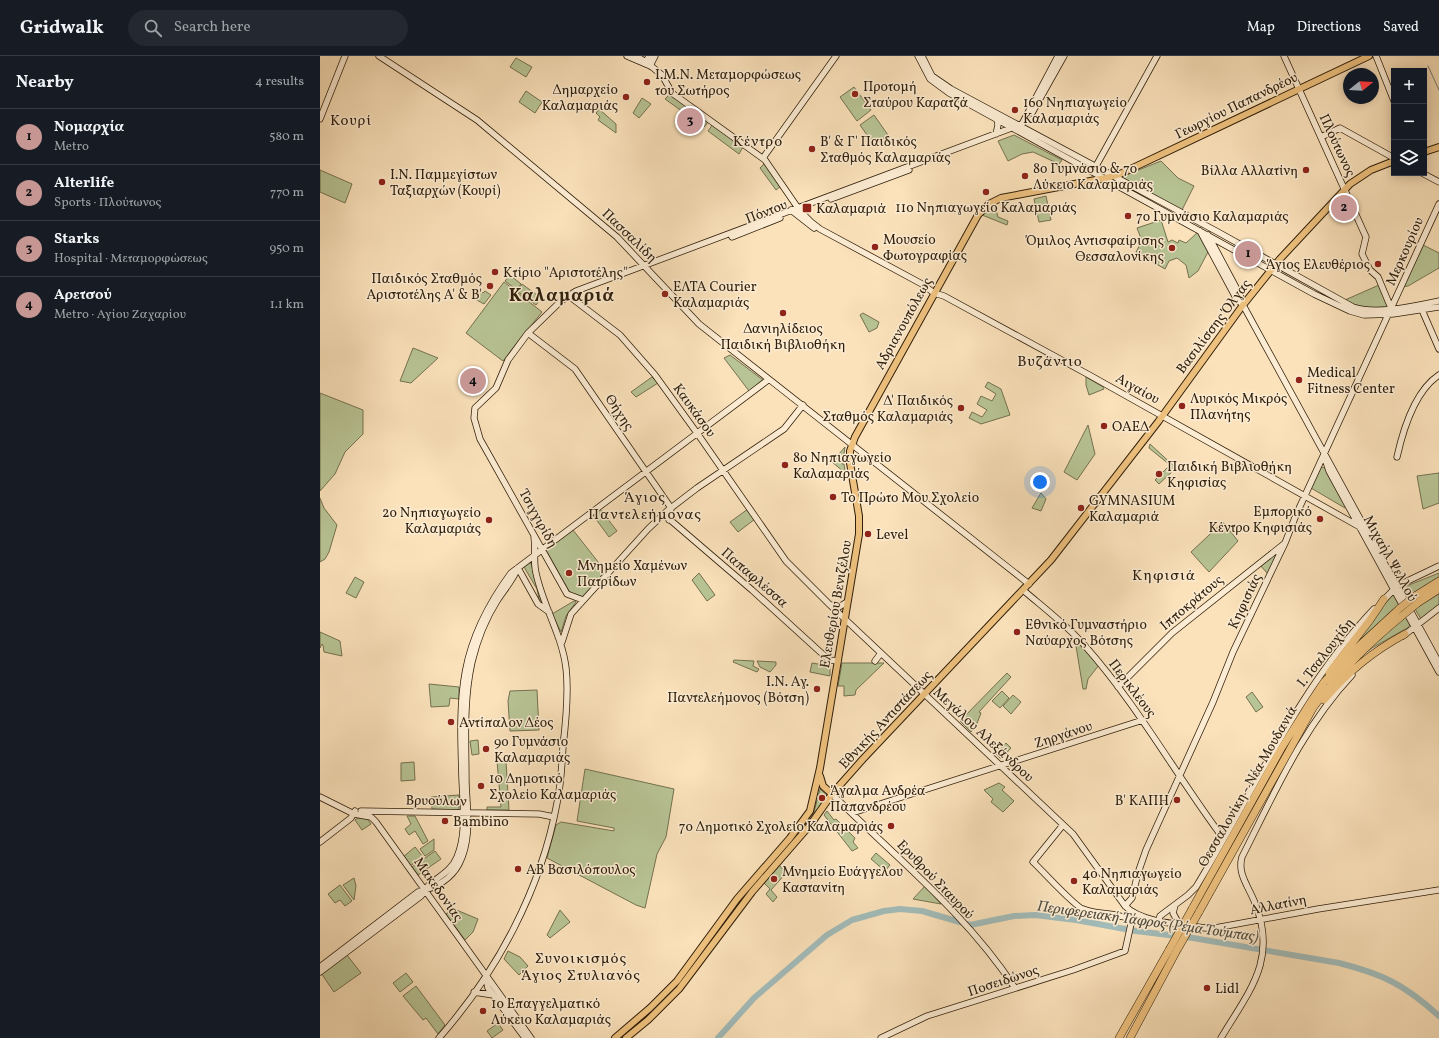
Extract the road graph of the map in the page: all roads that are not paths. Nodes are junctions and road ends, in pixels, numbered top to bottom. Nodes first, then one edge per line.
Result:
1 (345, 56) edge
2 (379, 56) edge
3 (626, 56) edge
4 (636, 56) edge
5 (655, 56) edge
6 (836, 56) edge
7 (918, 56) edge
8 (922, 56) edge
9 (1058, 56) edge
10 (1064, 56) edge
11 (1157, 56) edge
12 (1284, 56) edge
13 (1369, 56) edge
14 (1376, 56) edge
15 (648, 61) edge
16 (1299, 89) junction
17 (950, 91) junction
18 (1391, 94) edge
19 (320, 119) edge
20 (997, 119) junction
21 (1018, 128) junction
22 (996, 134) junction
23 (1321, 137) junction
24 (1439, 147) edge
25 (1427, 151) edge
26 (1391, 156) edge
27 (763, 158) junction
28 (1391, 162) edge
29 (1096, 166) junction
30 (1114, 176) junction
31 (1427, 176) edge
32 (1106, 178) junction
33 (1439, 182) edge
34 (1345, 188) junction
35 (1439, 204) edge
36 (799, 209) junction
37 (792, 212) junction
38 (1205, 225) junction
39 (820, 229) junction
40 (1200, 230) junction
41 (1208, 234) junction
42 (1276, 264) junction
43 (646, 267) junction
44 (1271, 270) junction
45 (934, 291) junction
46 (568, 296) junction
47 (1396, 299) junction
48 (1439, 301) edge
49 (1243, 305) junction
50 (1402, 307) junction
51 (1439, 307) edge
52 (1391, 308) junction
53 (1422, 310) junction
54 (1388, 314) junction
55 (528, 333) junction
56 (1439, 348) edge
57 (1439, 375) edge
58 (768, 380) junction
59 (496, 388) joint
60 (802, 405) junction
61 (1162, 415) junction
62 (697, 433) junction
63 (1317, 442) junction
64 (1330, 442) junction
65 (852, 444) junction
66 (1324, 455) junction
67 (1398, 457) dead end
68 (724, 470) junction
69 (646, 471) junction
70 (1305, 495) junction
71 (671, 508) junction
72 (664, 514) junction
73 (669, 520) junction
74 (1360, 527) junction
75 (532, 530) junction
76 (1285, 543) junction
77 (542, 550) junction
78 (782, 555) joint
79 (534, 556) junction
80 (1439, 566) edge
81 (518, 568) junction
82 (1439, 581) edge
83 (1029, 584) junction
84 (1395, 587) junction
85 (1439, 589) edge
86 (1023, 590) junction
87 (1384, 599) junction
88 (1417, 599) junction
89 (583, 600) junction
90 (847, 602) junction
91 (830, 605) junction
92 (1439, 608) edge
93 (549, 612) junction
94 (1402, 612) junction
95 (844, 619) junction
96 (1416, 626) junction
97 (1405, 634) junction
98 (1418, 634) junction
99 (562, 642) junction
100 (881, 654) junction
101 (838, 661) junction
102 (875, 661) dead end
103 (1439, 663) edge
104 (1439, 672) edge
105 (1324, 682) junction
106 (1118, 687) junction
107 (925, 694) junction
108 (1143, 720) junction
109 (1295, 741) junction
110 (1001, 766) junction
111 (820, 768) junction
112 (1179, 776) junction
113 (832, 794) junction
114 (320, 796) edge
115 (351, 813) junction
116 (465, 813) junction
117 (852, 813) junction
118 (371, 817) joint
119 (554, 817) junction
120 (1063, 825) junction
121 (1223, 838) junction
122 (320, 842) edge
123 (425, 890) junction
124 (1439, 890) edge
125 (1175, 905) junction
126 (1125, 906) junction
127 (1195, 910) junction
128 (1159, 920) junction
129 (1261, 920) junction
130 (1179, 924) junction
131 (1172, 951) junction
132 (320, 967) edge
133 (320, 972) edge
134 (486, 977) junction
135 (1015, 988) junction
136 (474, 992) junction
137 (493, 995) junction
138 (439, 1038) edge
139 (525, 1038) edge
140 (531, 1038) edge
141 (615, 1038) edge
142 (626, 1038) edge
143 (881, 1038) edge
144 (1119, 1038) edge
145 (1130, 1038) edge
146 (1221, 1038) edge

1 - 19 main road
2 - 43 main road, Πασσαλίδη
3 - 15 main road
4 - 15 main road
5 - 15 main road
6 - 27 main road
7 - 17 main road
8 - 17 main road
9 - 21 main road
10 - 21 main road
11 - 29 main road
12 - 16 main road, Πλούτωνος
13 - 16 main road, Γεωργίου Παπανδρέου
14 - 18 main road
15 - 27 main road, Αιγαίου
16 - 23 main road, Πλούτωνος
16 - 30 main road, Γεωργίου Παπανδρέου
17 - 20 main road
17 - 21 main road
20 - 21 main road
20 - 22 main road
21 - 22 main road, Πόντου
21 - 29 main road
21 - 32 main road
21 - 36 main road, Πόντου
22 - 36 main road, Πόντου
23 - 26 main road
23 - 34 main road, Πλούτωνος
24 - 25 main road
27 - 36 main road, Αιγαίου
28 - 34 main road, Βασιλίσσης Όλγας
29 - 30 main road
30 - 32 main road, Αδριανουπόλεως
30 - 38 main road
31 - 33 main road
32 - 40 main road
32 - 45 main road, Αδριανουπόλεως
34 - 42 main road, Βασιλίσσης Όλγας
34 - 52 main road, Πλούτωνος
35 - 47 main road, Μερκουρίου
36 - 37 main road, Πόντου
36 - 39 main road, Αιγαίου
37 - 39 main road, Αιγαίου
37 - 43 main road, Πόντου
38 - 41 main road
38 - 42 main road
39 - 45 main road, Αιγαίου
40 - 41 main road
40 - 49 main road
41 - 44 main road
41 - 49 main road
42 - 44 main road, Βασιλίσσης Όλγας
42 - 52 main road
43 - 46 main road, Πόντου
43 - 58 main road, Πασσαλίδη
44 - 49 main road, Βασιλίσσης Όλγας
44 - 54 main road
45 - 61 main road, Αιγαίου
45 - 65 main road, Αδριανουπόλεως
46 - 55 main road, Πόντου
46 - 62 main road, Καυκάσου
47 - 50 main road
47 - 52 main road, Μερκουρίου
48 - 50 main road
49 - 61 main road, Βασιλίσσης Όλγας
49 - 63 main road, Μιχαήλ Ψελλού
50 - 52 main road
51 - 53 main road
52 - 54 main road, Κηφισιάς
53 - 54 main road
53 - 56 main road
54 - 64 main road, Κηφισιάς
55 - 59 main road, Πόντου
55 - 69 main road, Θήχης
57 - 67 main road
58 - 60 main road, Πασσαλίδη
58 - 62 main road
59 - 75 main road, Τσιγγιρίδη
60 - 65 main road, Πασσαλίδη
60 - 68 main road
61 - 70 main road, Αιγαίου
61 - 83 main road, Εθνικής Αντιστάσεως
62 - 68 main road, Καυκάσου
62 - 69 main road
63 - 64 main road
63 - 66 main road, Μιχαήλ Ψελλού
64 - 66 main road, Κηφισιάς
65 - 83 main road
65 - 90 main road, Ελευθερίου Βενιζέλου
66 - 70 main road, Κηφισιάς
66 - 74 main road, Μιχαήλ Ψελλού
66 - 84 main road, Μιχαήλ Ψελλού
68 - 71 main road
68 - 78 main road, Καυκάσου
69 - 71 main road, Θήχης
69 - 77 main road
70 - 74 main road, Αιγαίου
70 - 76 main road, Κηφισιάς
71 - 72 main road
71 - 73 main road
72 - 73 main road, Παπαφλέσσα
72 - 89 main road
73 - 101 main road, Παπαφλέσσα
74 - 84 main road, Μιχαήλ Ψελλού
75 - 77 main road, Τσιγγιρίδη
75 - 79 main road
76 - 106 main road, Ιπποκράτους
76 - 112 main road, Κηφισιάς
77 - 79 main road
77 - 89 main road, Τσιγγιρίδη
78 - 91 main road, Μεγάλου Αλεξάνδρου
79 - 81 main road
79 - 93 main road
80 - 84 main road
81 - 93 main road
81 - 116 main road
82 - 88 highway, Θεσσαλονίκη - Νέα Μουδανιά
83 - 86 main road, Εθνικής Αντιστάσεως
84 - 87 main road, Ι. Τσαλουχίδη
84 - 96 main road, Μιχαήλ Ψελλού
85 - 88 highway, Θεσσαλονίκη - Νέα Μουδανιά
86 - 106 main road, Περικλέους
86 - 107 main road, Εθνικής Αντιστάσεως
87 - 105 highway
87 - 121 main road, Ι. Τσαλουχίδη
88 - 94 highway, Θεσσαλονίκη - Νέα Μουδανιά, bridge
89 - 99 main road
90 - 91 main road
90 - 95 main road, Ελευθερίου Βενιζέλου
91 - 95 main road, Μεγάλου Αλεξάνδρου
92 - 96 main road
93 - 99 main road
94 - 105 highway, Θεσσαλονίκη - Νέα Μουδανιά
94 - 109 highway, Θεσσαλονίκη - Νέα Μουδανιά
95 - 100 main road, Μεγάλου Αλεξάνδρου
95 - 101 main road, Ελευθερίου Βενιζέλου
96 - 97 main road
96 - 98 main road, Μιχαήλ Ψελλού
96 - 103 main road, Μιχαήλ Ψελλού
97 - 98 main road
97 - 109 highway
97 - 129 main road
98 - 104 main road, Μιχαήλ Ψελλού
99 - 119 main road
100 - 102 main road
100 - 107 main road, Μεγάλου Αλεξάνδρου
101 - 111 main road, Ελευθερίου Βενιζέλου
105 - 127 highway, Θεσσαλονίκη - Νέα Μουδανιά
106 - 108 main road, Περικλέους
107 - 110 main road, Μεγάλου Αλεξάνδρου
107 - 113 main road, Εθνικής Αντιστάσεως
108 - 110 main road, Ζηργάνου
108 - 112 main road, Περικλέους
109 - 127 highway, Θεσσαλονίκη - Νέα Μουδανιά
110 - 117 main road, Ζηργάνου
110 - 120 main road, Μεγάλου Αλεξάνδρου
111 - 113 main road
111 - 141 main road, Εθνικής Αντιστάσεως
112 - 121 main road, Περικλέους
112 - 126 main road, Κηφισιάς
113 - 117 main road, Ερυθρού Σταυρού
113 - 142 main road, Εθνικής Αντιστάσεως
114 - 115 main road, Βρυούλων
115 - 116 main road, Βρυούλων
115 - 118 main road, Βρυούλων
115 - 122 main road
116 - 119 main road, Βρυούλων
116 - 123 main road
117 - 135 main road, Ερυθρού Σταυρού
118 - 123 main road, Μακεδονίας
119 - 134 main road
120 - 126 main road, Μεγάλου Αλεξάνδρου
120 - 135 main road, Ποσειδώνος
121 - 125 main road, Ι. Τσαλουχίδη
123 - 132 main road
123 - 133 main road
123 - 134 main road, Μακεδονίας
124 - 129 main road, Αλλατίνη
125 - 128 main road, Ι. Τσαλουχίδη
125 - 130 main road
126 - 128 main road, Αλλατίνη
127 - 131 highway, Θεσσαλονίκη - Νέα Μουδανιά, bridge
128 - 130 main road, Αλλατίνη
129 - 130 main road, Αλλατίνη
129 - 146 main road
131 - 144 highway, Θεσσαλονίκη - Νέα Μουδανιά
131 - 145 highway, Θεσσαλονίκη - Νέα Μουδανιά
134 - 136 main road
134 - 137 main road, Μακεδονίας
134 - 140 main road, Μακεδονίας
135 - 143 main road, Ποσειδώνος
136 - 137 main road
136 - 138 main road
137 - 139 main road, Μακεδονίας

